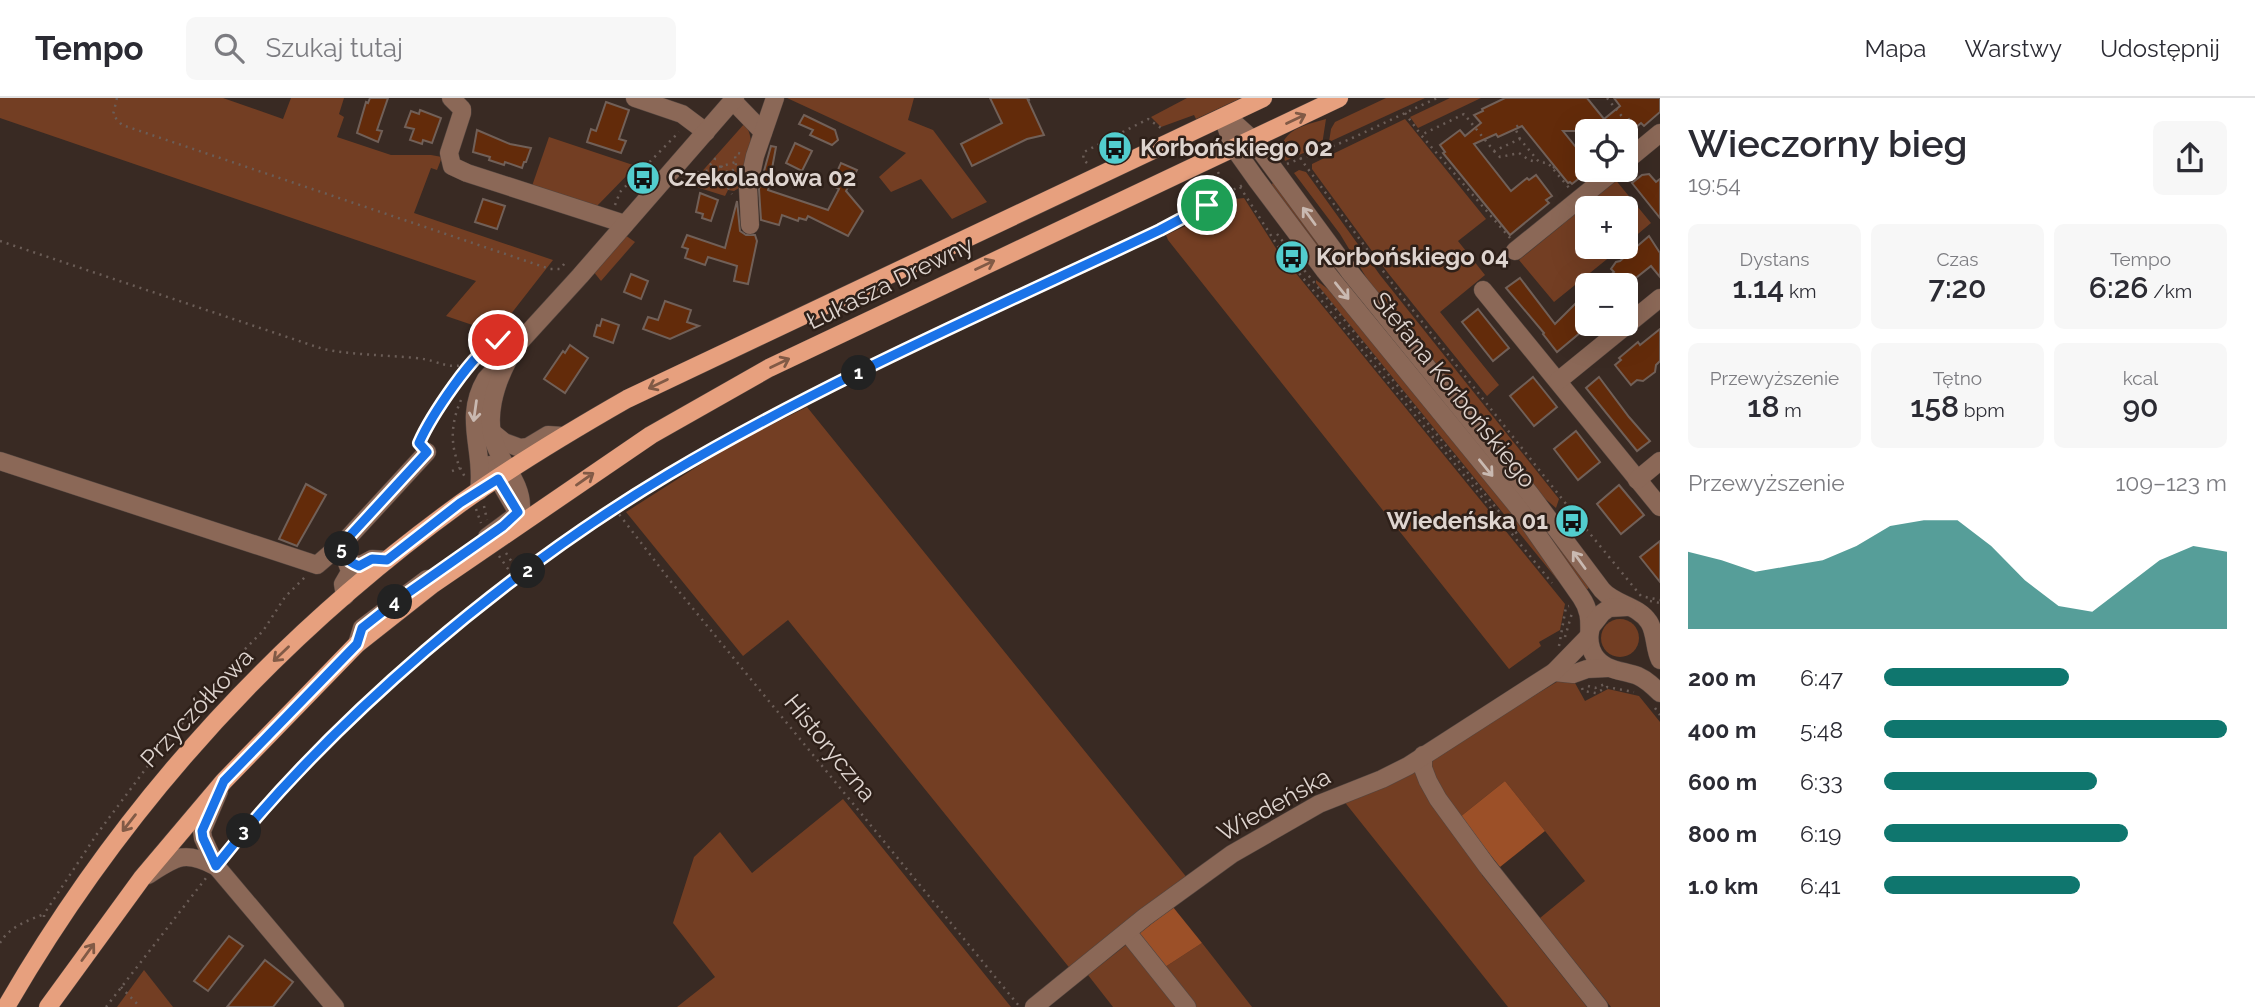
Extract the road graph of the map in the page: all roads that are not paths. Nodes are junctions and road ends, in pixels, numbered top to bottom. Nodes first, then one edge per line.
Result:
1 (451, 98) edge
2 (635, 98) edge
3 (775, 98) edge
4 (1264, 98) edge
5 (1339, 98) edge
6 (734, 99) edge
7 (1223, 118) junction
8 (706, 132) junction
9 (763, 132) junction
10 (1660, 133) edge
11 (1252, 139) junction
12 (1234, 148) junction
13 (1638, 151) edge
14 (1599, 182) edge
15 (619, 222) junction
16 (750, 225) dead end
17 (1515, 247) road end
18 (1483, 289) dead end
19 (1660, 298) edge
20 (513, 351) junction
21 (1558, 381) junction
22 (493, 433) junction
23 (563, 436) junction
24 (477, 445) junction
25 (427, 452) road end
26 (0, 461) edge
27 (1660, 461) edge
28 (504, 475) junction
29 (1637, 480) junction
30 (478, 493) junction
31 (1660, 508) edge
32 (524, 515) junction
33 (346, 540) junction
34 (345, 559) junction
35 (387, 560) junction
36 (345, 596) junction
37 (1660, 609) edge
38 (1634, 610) junction
39 (1656, 632) edge
40 (1589, 636) junction
41 (357, 644) junction
42 (1660, 660) edge
43 (1612, 669) junction
44 (1553, 672) junction
45 (1660, 693) edge
46 (1423, 755) junction
47 (224, 781) junction
48 (216, 866) junction
49 (142, 878) junction
50 (1127, 932) junction
51 (329, 1005) edge
52 (6, 1007) edge
53 (48, 1007) edge
54 (1034, 1007) edge
55 (1187, 1007) edge
56 (1599, 1007) edge

1 - 15 street
2 - 8 street
3 - 9 street
4 - 7 main road, Łukasza Drewny
11 -> 5 main road, Łukasza Drewny
6 - 8 street
6 - 9 street
7 - 11 street, Stefana Korbońskiego
7 - 12 street, Stefana Korbońskiego
7 -> 23 main road, Łukasza Drewny
8 - 15 street
9 - 16 street
10 - 13 street
11 - 12 main road, Łukasza Drewny
38 -> 11 street, Stefana Korbońskiego
32 -> 12 main road, Łukasza Drewny
12 -> 40 street, Stefana Korbońskiego
14 - 17 street
15 - 20 street
18 - 21 street
19 - 21 street
20 - 22 street
20 -> 24 street
21 - 29 street
22 - 23 street
22 - 28 street
23 - 28 main road, Łukasza Drewny
24 - 28 street
24 - 30 street
25 - 33 street
26 - 33 street
27 - 29 street
28 - 30 main road, Łukasza Drewny
28 - 32 street
29 - 31 street
30 - 35 main road, Przyczółkowa
32 - 41 main road, Łukasza Drewny
32 - 41 street
33 - 34 street
34 - 35 street
34 - 36 street
35 - 36 main road, Przyczółkowa
36 -> 52 main road, Przyczółkowa
37 - 38 street
38 - 39 street, Stefana Korbońskiego
38 - 40 street
39 - 42 street, Stefana Korbońskiego
39 - 43 street
40 - 43 street, Stefana Korbońskiego
40 - 44 street, Wiedeńska
41 - 47 main road
43 - 44 street, Wiedeńska
43 - 45 street
44 - 46 street, Wiedeńska
46 - 50 street, Wiedeńska
46 - 56 street
47 - 48 street
47 - 49 main road
48 - 49 street
48 - 51 street
53 -> 49 main road
50 - 54 street, Wiedeńska
50 - 55 street

